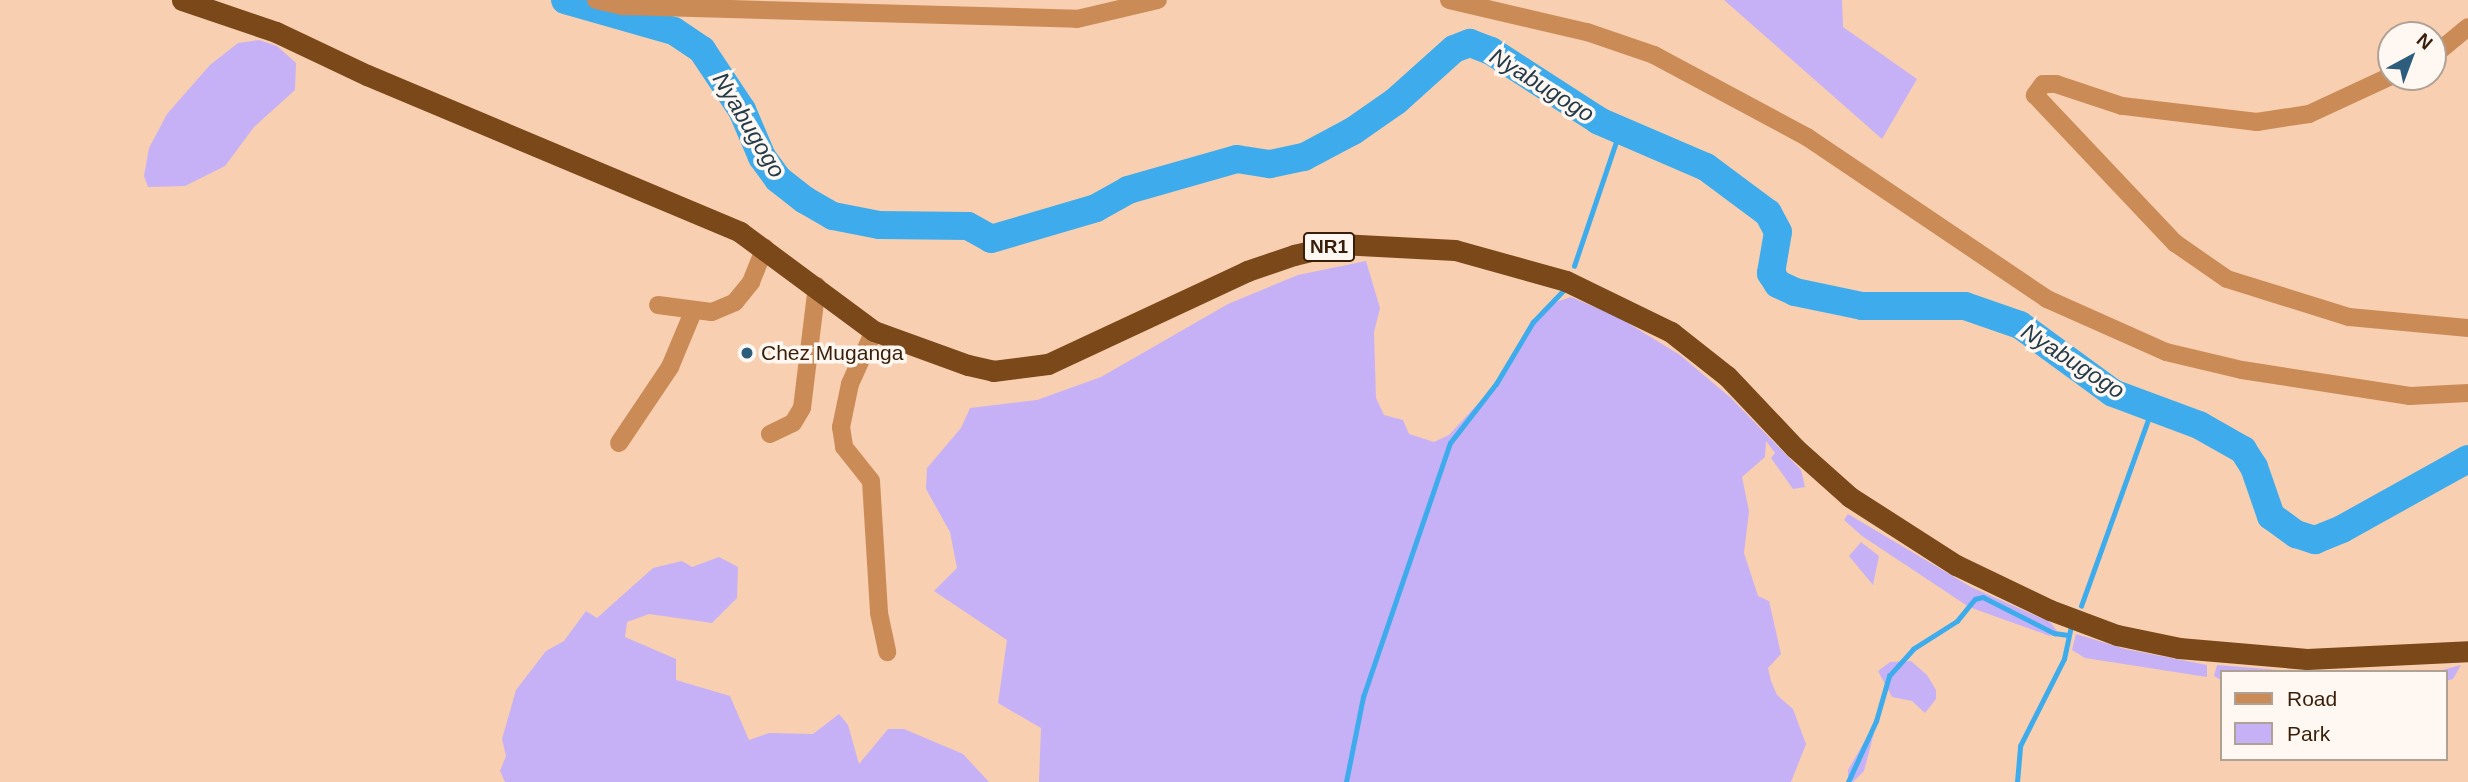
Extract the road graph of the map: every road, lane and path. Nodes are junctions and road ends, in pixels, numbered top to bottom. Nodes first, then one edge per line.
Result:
1 (182, 0) edge
2 (596, 0) edge
3 (1085, 0) edge
4 (1158, 0) edge
5 (1449, 0) edge
6 (1077, 19) junction
7 (2468, 27) edge
8 (2447, 44) edge
9 (2377, 82) edge
10 (765, 248) junction
11 (817, 286) junction
12 (658, 305) dead end
13 (693, 312) junction
14 (2468, 328) edge
15 (874, 331) junction
16 (2468, 393) edge
17 (770, 434) dead end
18 (619, 443) dead end
19 (887, 652) dead end
20 (2468, 652) edge

1 - 10 highway, NR1
2 - 6 street
3 - 6 street
4 - 6 street
5 - 16 street
7 - 8 street
9 - 14 street
10 - 11 highway, NR1
10 - 13 street
11 - 15 highway, NR1
11 - 17 street
12 - 13 street
13 - 18 street
15 - 19 street
15 - 20 highway, NR1

